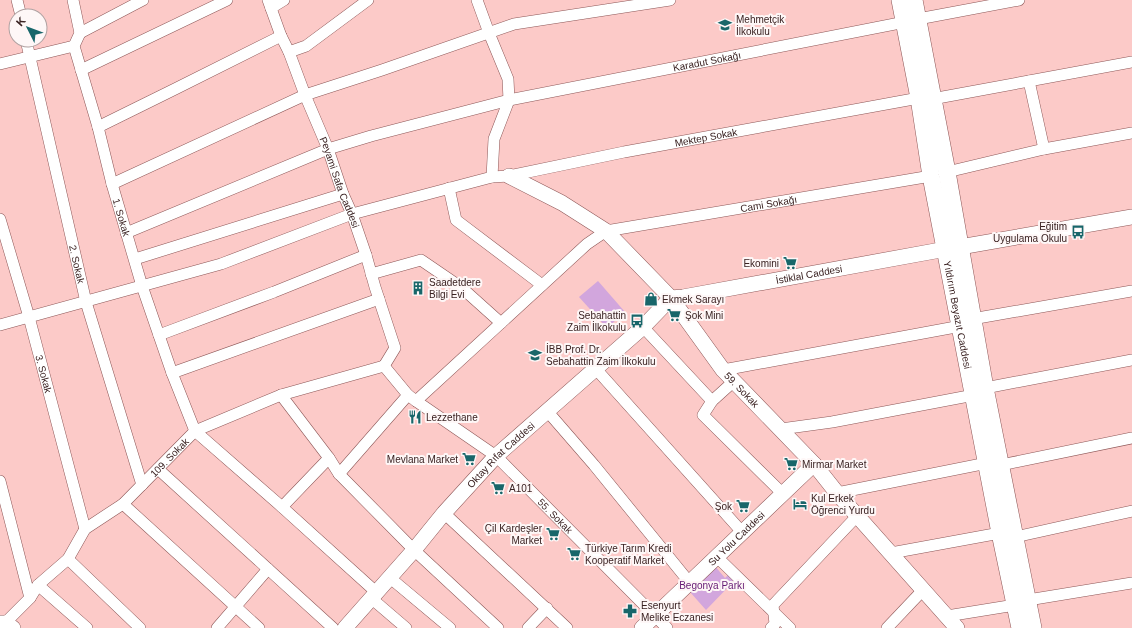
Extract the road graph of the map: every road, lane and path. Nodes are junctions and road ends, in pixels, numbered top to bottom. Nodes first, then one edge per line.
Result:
1 (73, 0) edge
2 (143, 0) edge
3 (227, 0) edge
4 (284, 0) edge
5 (368, 0) edge
6 (477, 0) edge
7 (670, 0) edge
8 (900, 0) edge
9 (914, 0) edge
10 (1019, 0) edge
11 (270, 4) edge
12 (911, 21) junction
13 (80, 33) junction
14 (489, 33) junction
15 (281, 36) junction
16 (74, 46) junction
17 (28, 48) edge
18 (290, 52) junction
19 (30, 57) junction
20 (1132, 62) edge
21 (0, 64) edge
22 (81, 70) junction
23 (1029, 81) junction
24 (305, 95) junction
25 (926, 98) junction
26 (509, 100) junction
27 (98, 127) junction
28 (1132, 133) edge
29 (328, 149) junction
30 (1044, 149) junction
31 (939, 174) junction
32 (509, 176) junction
33 (492, 177) junction
34 (112, 184) junction
35 (449, 188) junction
36 (343, 194) junction
37 (352, 214) junction
38 (1132, 217) edge
39 (0, 219) edge
40 (606, 231) junction
41 (126, 233) junction
42 (953, 248) junction
43 (366, 255) junction
44 (135, 259) junction
45 (371, 274) junction
46 (542, 285) junction
47 (142, 286) junction
48 (1132, 291) edge
49 (671, 298) junction
50 (379, 299) junction
51 (86, 302) junction
52 (29, 317) junction
53 (501, 322) junction
54 (967, 323) junction
55 (0, 325) edge
56 (643, 327) junction
57 (159, 335) junction
58 (1132, 360) edge
59 (384, 366) junction
60 (596, 369) junction
61 (723, 370) junction
62 (172, 373) junction
63 (733, 382) junction
64 (980, 392) junction
65 (281, 396) junction
66 (412, 398) junction
67 (712, 401) junction
68 (548, 412) junction
69 (780, 429) junction
70 (195, 431) junction
71 (1132, 438) edge
72 (496, 456) junction
73 (329, 458) junction
74 (814, 464) junction
75 (994, 464) junction
76 (158, 468) junction
77 (339, 474) junction
78 (0, 481) edge
79 (142, 485) junction
80 (837, 493) junction
81 (782, 494) junction
82 (123, 504) junction
83 (282, 508) junction
84 (1132, 511) edge
85 (444, 513) junction
86 (858, 515) junction
87 (85, 529) junction
88 (742, 532) junction
89 (1007, 535) junction
90 (414, 550) junction
91 (891, 553) junction
92 (717, 557) junction
93 (68, 559) junction
94 (268, 569) junction
95 (389, 577) junction
96 (690, 583) junction
97 (1132, 583) edge
98 (38, 585) junction
99 (923, 590) junction
100 (374, 595) junction
101 (30, 598) junction
102 (1021, 603) junction
103 (236, 607) junction
104 (547, 608) junction
105 (774, 612) junction
106 (656, 616) junction
107 (947, 616) junction
108 (6, 625) edge
109 (87, 628) edge
110 (140, 628) edge
111 (217, 628) edge
112 (259, 628) edge
113 (333, 628) edge
114 (345, 628) edge
115 (406, 628) edge
116 (450, 628) edge
117 (498, 628) edge
118 (528, 628) edge
119 (567, 628) edge
120 (642, 628) edge
121 (667, 628) edge
122 (772, 628) edge
123 (790, 628) edge
124 (887, 628) edge
125 (958, 628) edge
126 (1020, 628) edge
127 (1033, 628) edge

1 - 13 street
2 - 13 street
3 - 22 street
4 - 11 street
5 - 18 street
6 - 14 street
7 - 14 street
8 - 12 main road, Yıldırım Beyazıt Caddesi
9 - 12 main road, Yıldırım Beyazıt Caddesi
10 - 12 street, Karadut Sokağı
11 - 15 street, Peyami Safa Caddesi
12 - 25 main road, Yıldırım Beyazıt Caddesi
12 - 26 street, Karadut Sokağı
13 - 16 street
14 - 24 street
14 - 26 street
15 - 18 street, Peyami Safa Caddesi
15 - 27 street
16 - 19 street
16 - 22 street, 1. Sokak
17 - 19 street, 2. Sokak
18 - 24 street, Peyami Safa Caddesi
19 - 21 street
19 - 51 street, 2. Sokak
20 - 23 street, Mektep Sokak
22 - 27 street, 1. Sokak
23 - 25 street, Mektep Sokak
23 - 30 street
24 - 29 street, Peyami Safa Caddesi
24 - 34 street
25 - 31 main road, Yıldırım Beyazıt Caddesi
25 - 32 street, Mektep Sokak
26 - 29 street, Karadut Sokağı
26 - 33 street
27 - 34 street, 1. Sokak
28 - 30 street, Cami Sokağı
29 - 36 street, Peyami Safa Caddesi
29 - 41 street, Karadut Sokağı
30 - 31 street, Cami Sokağı
31 - 40 street, Cami Sokağı
31 - 42 main road, Yıldırım Beyazıt Caddesi
32 - 33 street, Mektep Sokak
32 - 40 street, 59. Sokak
33 - 35 street, Mektep Sokak
34 - 41 street, 1. Sokak
35 - 37 street, Mektep Sokak
35 - 46 street
36 - 37 street, Peyami Safa Caddesi
36 - 44 street
37 - 43 street, Peyami Safa Caddesi
37 - 47 street, Mektep Sokak
38 - 42 street, İstiklal Caddesi
39 - 52 street, 3. Sokak
40 - 46 street
40 - 49 street, 59. Sokak
41 - 44 street, 1. Sokak
42 - 49 street, İstiklal Caddesi
42 - 54 main road, Yıldırım Beyazıt Caddesi
43 - 45 street, Peyami Safa Caddesi
43 - 57 street
44 - 47 street, 1. Sokak
45 - 50 street, Peyami Safa Caddesi
45 - 53 street
46 - 53 street
47 - 51 street, Mektep Sokak
47 - 57 street, 1. Sokak
48 - 54 street
49 - 56 street, Oktay Rıfat Caddesi
49 - 61 street, 59. Sokak
50 - 59 street, Peyami Safa Caddesi
50 - 62 street
51 - 52 street, Mektep Sokak
51 - 79 street, 2. Sokak
52 - 55 street, Mektep Sokak
52 - 87 street, 3. Sokak
53 - 66 street
54 - 61 street
54 - 64 main road, Yıldırım Beyazıt Caddesi
56 - 60 street, Oktay Rıfat Caddesi
56 - 67 street
57 - 62 street, 1. Sokak
58 - 64 street
59 - 65 street, 109. Sokak
59 - 66 street, 55. Sokak
60 - 68 street, Oktay Rıfat Caddesi
60 - 88 street
61 - 63 street, 59. Sokak
62 - 70 street, 1. Sokak
63 - 67 street
63 - 69 street, 59. Sokak
64 - 69 street
64 - 75 main road, Yıldırım Beyazıt Caddesi
65 - 70 street, 109. Sokak
65 - 73 street
66 - 72 street, 55. Sokak
66 - 77 street
67 - 81 street
68 - 72 street, Oktay Rıfat Caddesi
68 - 96 street
69 - 74 street, 59. Sokak
70 - 76 street, 109. Sokak
70 - 83 street
71 - 75 street
72 - 85 street, Oktay Rıfat Caddesi
72 - 106 street, 55. Sokak
73 - 77 street
73 - 83 street
74 - 80 street, 59. Sokak
74 - 81 street, Su Yolu Caddesi
75 - 80 street
75 - 89 main road, Yıldırım Beyazıt Caddesi
76 - 79 street, 109. Sokak
76 - 94 street
77 - 90 street
78 - 101 street
79 - 82 street, 109. Sokak
80 - 86 street, 59. Sokak
81 - 88 street, Su Yolu Caddesi
82 - 87 street, 109. Sokak
82 - 103 street
83 - 100 street
84 - 89 street
85 - 90 street, Oktay Rıfat Caddesi
85 - 104 street
86 - 91 street, 59. Sokak
86 - 105 street
87 - 93 street, 109. Sokak
88 - 92 street, Su Yolu Caddesi
89 - 91 street
89 - 102 main road, Yıldırım Beyazıt Caddesi
90 - 95 street, Oktay Rıfat Caddesi
90 - 117 street
91 - 99 street, 59. Sokak
92 - 96 street, Su Yolu Caddesi
92 - 105 street
93 - 98 street, 109. Sokak
93 - 110 street
94 - 103 street
94 - 113 street
95 - 100 street, Oktay Rıfat Caddesi
95 - 116 street
96 - 106 street, Su Yolu Caddesi
97 - 102 street
98 - 101 street, 109. Sokak
98 - 109 street
99 - 107 street, 59. Sokak
99 - 124 street
100 - 114 street, Oktay Rıfat Caddesi
100 - 115 street
101 - 108 street, 109. Sokak
102 - 107 street
102 - 126 main road, Yıldırım Beyazıt Caddesi
102 - 127 main road, Yıldırım Beyazıt Caddesi
103 - 111 street
103 - 112 street
104 - 118 street
104 - 119 street
105 - 122 street
105 - 123 street
106 - 120 street, Su Yolu Caddesi
106 - 121 street, 55. Sokak
107 - 125 street, 59. Sokak

